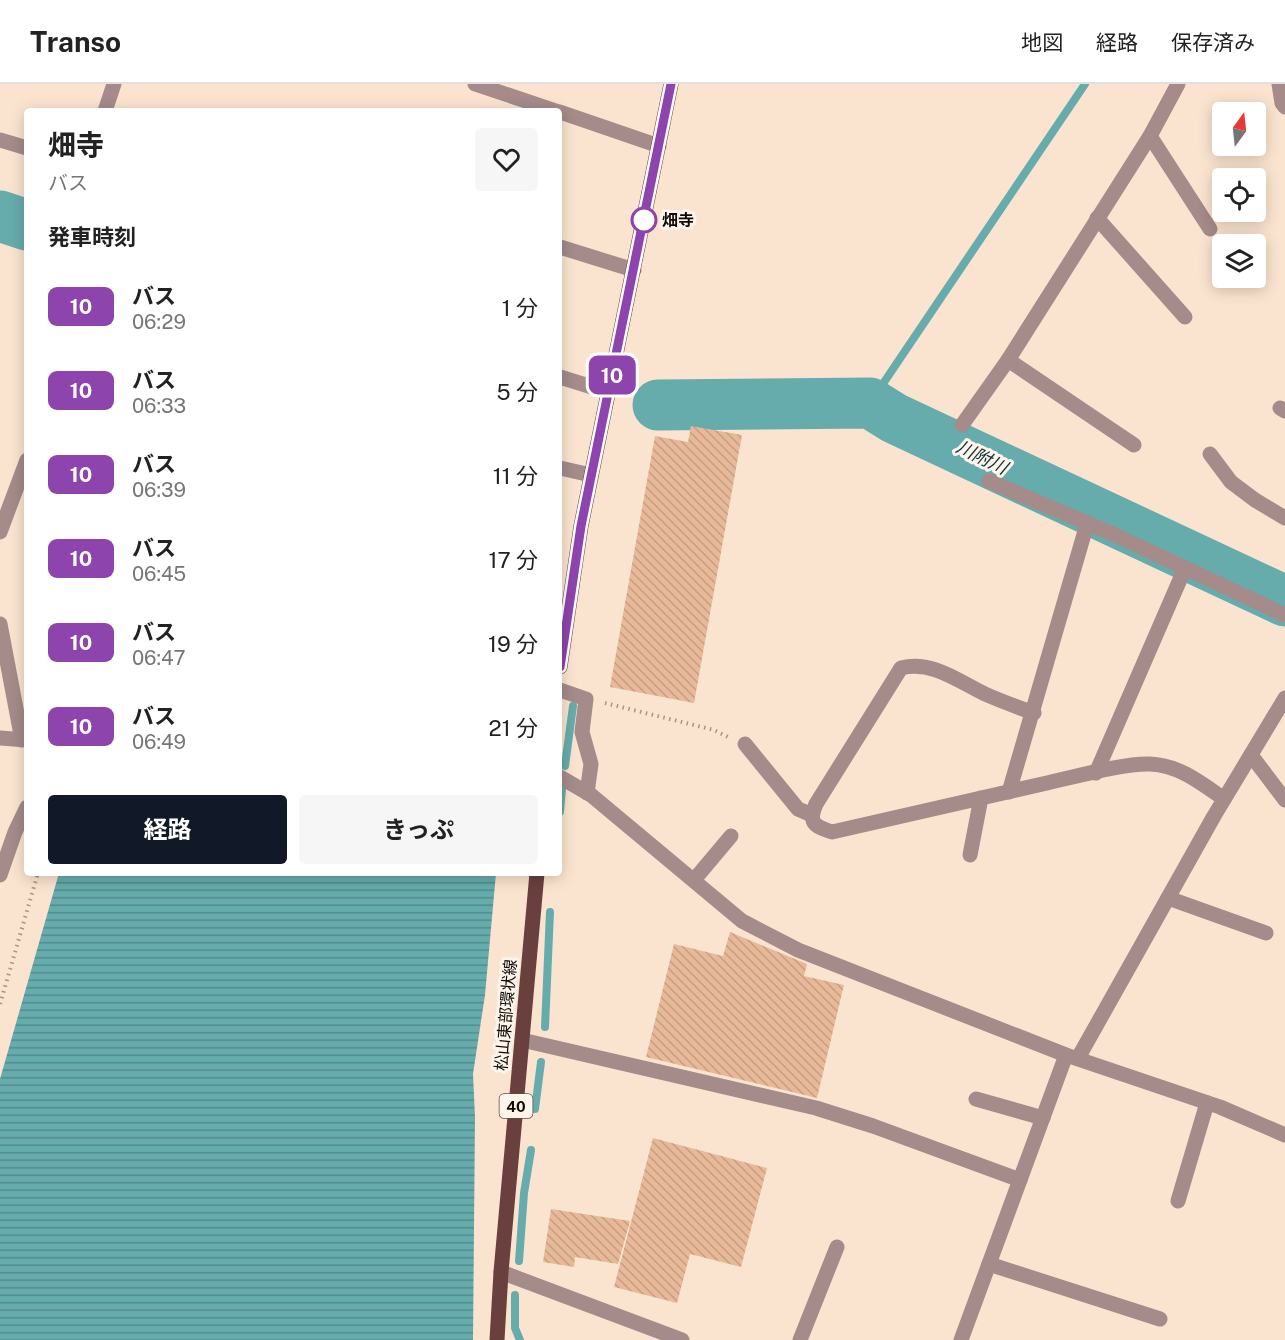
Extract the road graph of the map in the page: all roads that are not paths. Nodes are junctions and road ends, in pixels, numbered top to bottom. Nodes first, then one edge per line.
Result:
1 (114, 84) edge
2 (475, 84) edge
3 (671, 84) edge
4 (1178, 84) edge
5 (1279, 84) edge
6 (1285, 107) edge
7 (106, 108) edge
8 (546, 108) edge
9 (562, 113) edge
10 (1150, 136) junction
11 (0, 140) edge
12 (659, 146) junction
13 (24, 147) edge
14 (1097, 218) junction
15 (1209, 229) dead end
16 (562, 248) edge
17 (634, 270) junction
18 (1185, 317) dead end
19 (1008, 360) junction
20 (562, 378) edge
21 (608, 392) junction
22 (962, 425) dead end
23 (1134, 445) dead end
24 (1210, 454) dead end
25 (24, 468) edge
26 (562, 468) edge
27 (591, 475) junction
28 (989, 481) dead end
29 (1285, 518) edge
30 (1087, 524) junction
31 (0, 532) edge
32 (1185, 568) junction
33 (1285, 615) edge
34 (0, 624) edge
35 (562, 654) edge
36 (562, 691) edge
37 (1285, 698) edge
38 (1034, 713) junction
39 (0, 738) edge
40 (24, 740) edge
41 (745, 744) road end
42 (1251, 755) junction
43 (1096, 773) junction
44 (562, 778) edge
45 (1010, 792) junction
46 (587, 793) junction
47 (981, 798) junction
48 (1224, 799) junction
49 (1285, 800) edge
50 (24, 813) edge
51 (812, 815) junction
52 (731, 836) dead end
53 (970, 855) dead end
54 (0, 875) edge
55 (537, 876) edge
56 (694, 880) junction
57 (1168, 898) junction
58 (1266, 933) dead end
59 (522, 1040) junction
60 (1072, 1056) junction
61 (976, 1099) dead end
62 (1207, 1103) junction
63 (1043, 1118) junction
64 (1285, 1135) edge
65 (1020, 1180) junction
66 (1178, 1200) dead end
67 (837, 1247) dead end
68 (989, 1264) junction
69 (501, 1272) junction
70 (1160, 1319) dead end
71 (497, 1340) edge
72 (682, 1340) edge
73 (800, 1340) edge
74 (961, 1340) edge

1 - 7 street
2 - 8 street
3 - 12 main road
4 - 10 street
5 - 6 street
9 - 12 street
10 - 14 street
10 - 15 street
11 - 13 street
12 - 17 main road
14 - 18 street
14 - 19 street
16 - 17 street
17 - 21 main road
19 - 22 street
19 - 23 street
20 - 21 street
21 - 27 main road
24 - 29 street
25 - 31 street
26 - 27 street
27 - 35 main road
28 - 30 street
30 - 32 street
30 - 38 street
32 - 33 street
32 - 43 street
34 - 40 street
36 - 46 street
37 - 42 street
38 - 45 street
38 - 51 street
39 - 40 street
41 - 51 street
42 - 48 street
42 - 49 street
43 - 45 street
43 - 48 street
44 - 46 street
45 - 47 street
46 - 56 street
47 - 51 street
47 - 53 street
48 - 57 street
50 - 54 street
52 - 56 street
55 - 59 main road, 松山東部環状線 / 40
56 - 60 street
57 - 58 street
57 - 60 street
59 - 65 street
59 - 69 main road, 松山東部環状線 / 40
60 - 62 street
60 - 63 street
61 - 63 street
62 - 64 street
62 - 66 street
63 - 65 street
65 - 68 street
67 - 73 street
68 - 70 street
68 - 74 street
69 - 71 main road, 松山東部環状線 / 40
69 - 72 street

